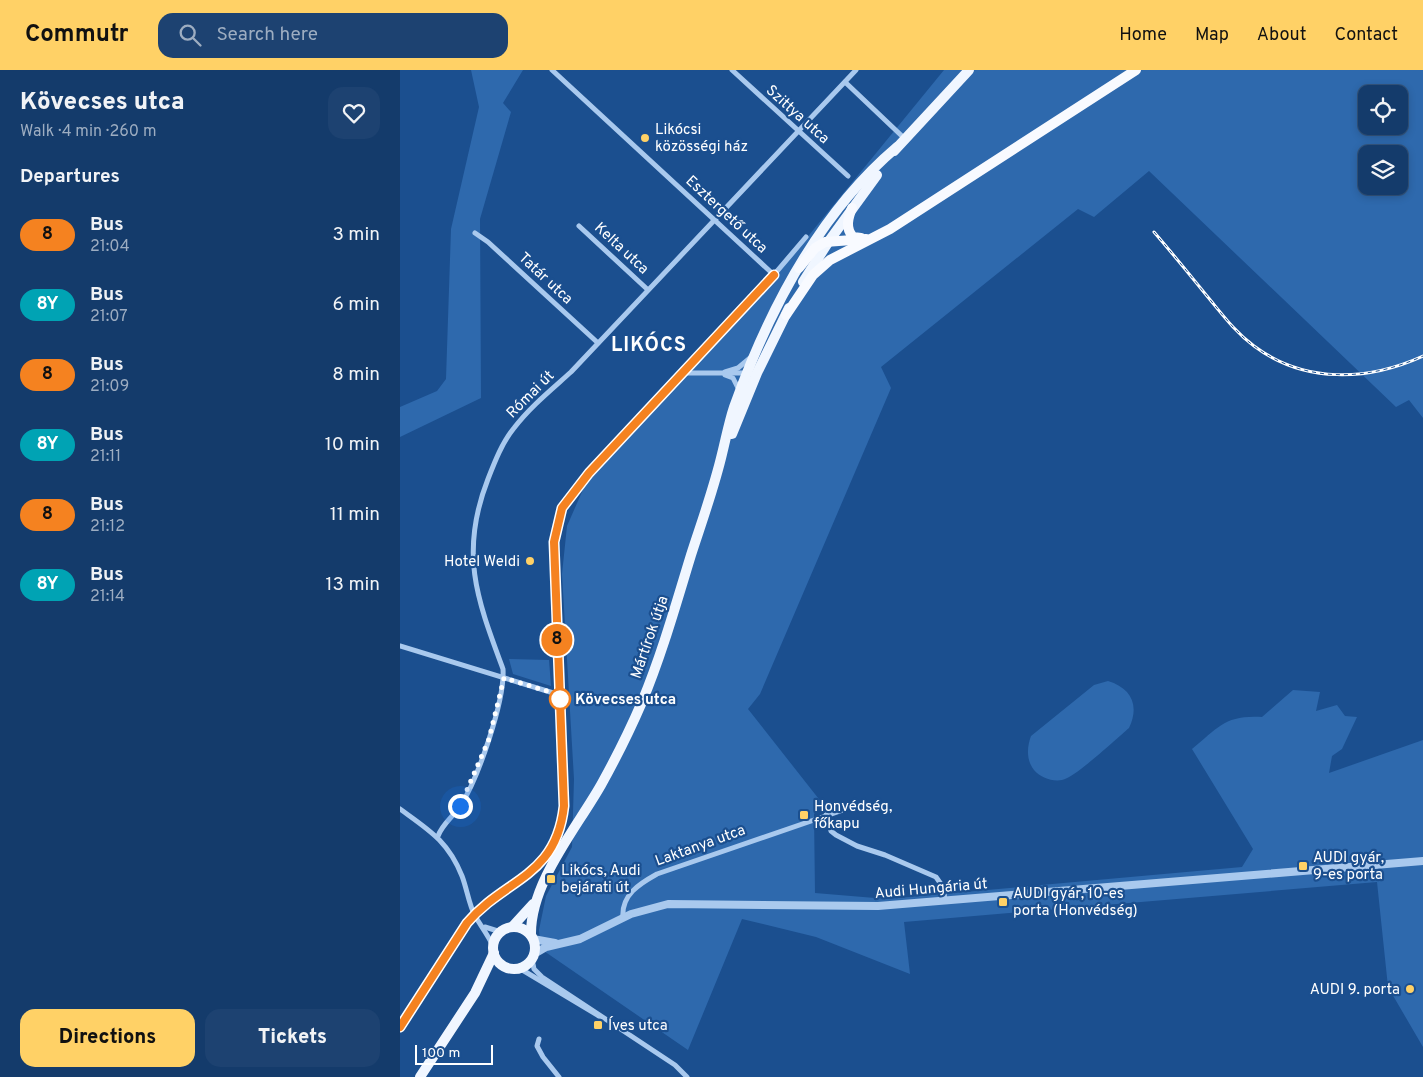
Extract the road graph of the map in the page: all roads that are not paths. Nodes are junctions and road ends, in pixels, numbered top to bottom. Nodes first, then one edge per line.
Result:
1 (552, 70) edge
2 (732, 70) edge
3 (856, 70) edge
4 (969, 70) edge
5 (1136, 70) edge
6 (844, 82) junction
7 (799, 132) junction
8 (904, 138) junction
9 (897, 147) junction
10 (848, 176) dead end
11 (852, 208) junction
12 (715, 220) junction
13 (579, 226) dead end
14 (475, 233) dead end
15 (806, 237) dead end
16 (872, 238) junction
17 (829, 241) junction
18 (799, 268) junction
19 (774, 275) junction
20 (647, 289) junction
21 (786, 315) junction
22 (598, 343) junction
23 (756, 353) junction
24 (683, 373) junction
25 (718, 373) junction
26 (752, 373) junction
27 (740, 392) junction
28 (722, 452) junction
29 (400, 646) edge
30 (504, 678) junction
31 (560, 695) junction
32 (400, 809) edge
33 (846, 809) dead end
34 (826, 815) junction
35 (438, 836) junction
36 (1423, 861) edge
37 (536, 899) junction
38 (945, 900) junction
39 (474, 915) junction
40 (623, 918) junction
41 (483, 926) junction
42 (512, 927) junction
43 (501, 932) junction
44 (532, 937) junction
45 (560, 944) junction
46 (494, 949) junction
47 (533, 957) junction
48 (505, 966) junction
49 (519, 968) junction
50 (475, 993) junction
51 (608, 1020) junction
52 (400, 1027) edge
53 (539, 1039) dead end
54 (420, 1077) edge
55 (559, 1077) edge
56 (687, 1077) edge

1 - 12 street, Esztergető utca
2 - 7 street, Szittya utca
3 - 6 street, Római út
4 - 8 main road
5 - 16 highway
6 - 7 street, Római út
6 - 8 street
7 - 10 street, Szittya utca
7 - 12 street, Római út
8 - 9 main road
9 - 11 main road
9 - 18 main road
11 - 16 highway
11 - 17 main road
12 - 19 street, Esztergető utca
12 - 20 street, Római út
13 - 20 street, Kelta utca
14 - 22 street, Tatár utca
15 - 19 street
16 - 17 highway
16 - 21 highway
17 - 18 highway
17 - 21 main road
18 - 23 main road
19 - 24 street
20 - 22 street, Római út
21 - 26 main road
22 - 30 street, Római út
23 - 25 street
23 - 26 main road
24 - 25 street
24 - 31 street
25 - 26 street
25 - 27 street
26 - 27 main road
26 - 28 main road
27 - 28 main road
28 - 37 main road, Mártírok útja
29 - 30 street
30 - 31 street
30 - 35 street, Római út
31 - 39 street
32 - 35 street
33 - 34 street, Laktanya utca
34 - 38 street
34 - 40 street, Laktanya utca
35 - 39 street
36 - 38 street, Audi Hungária út
37 - 42 main road, Mártírok útja
37 - 44 main road, Mártírok útja
38 - 40 street, Audi Hungária út
39 - 41 street
39 - 52 street
40 - 45 street
41 - 43 street
41 - 46 street
42 - 43 main road, Mártírok útja
42 - 44 main road
43 - 46 main road
44 - 45 street
44 - 47 main road, Mártírok útja
45 - 47 street
46 - 48 main road
46 - 50 main road
47 - 49 main road
47 - 51 street
48 - 49 main road
48 - 50 main road
49 - 51 street
50 - 54 main road
51 - 56 street
53 - 55 street

